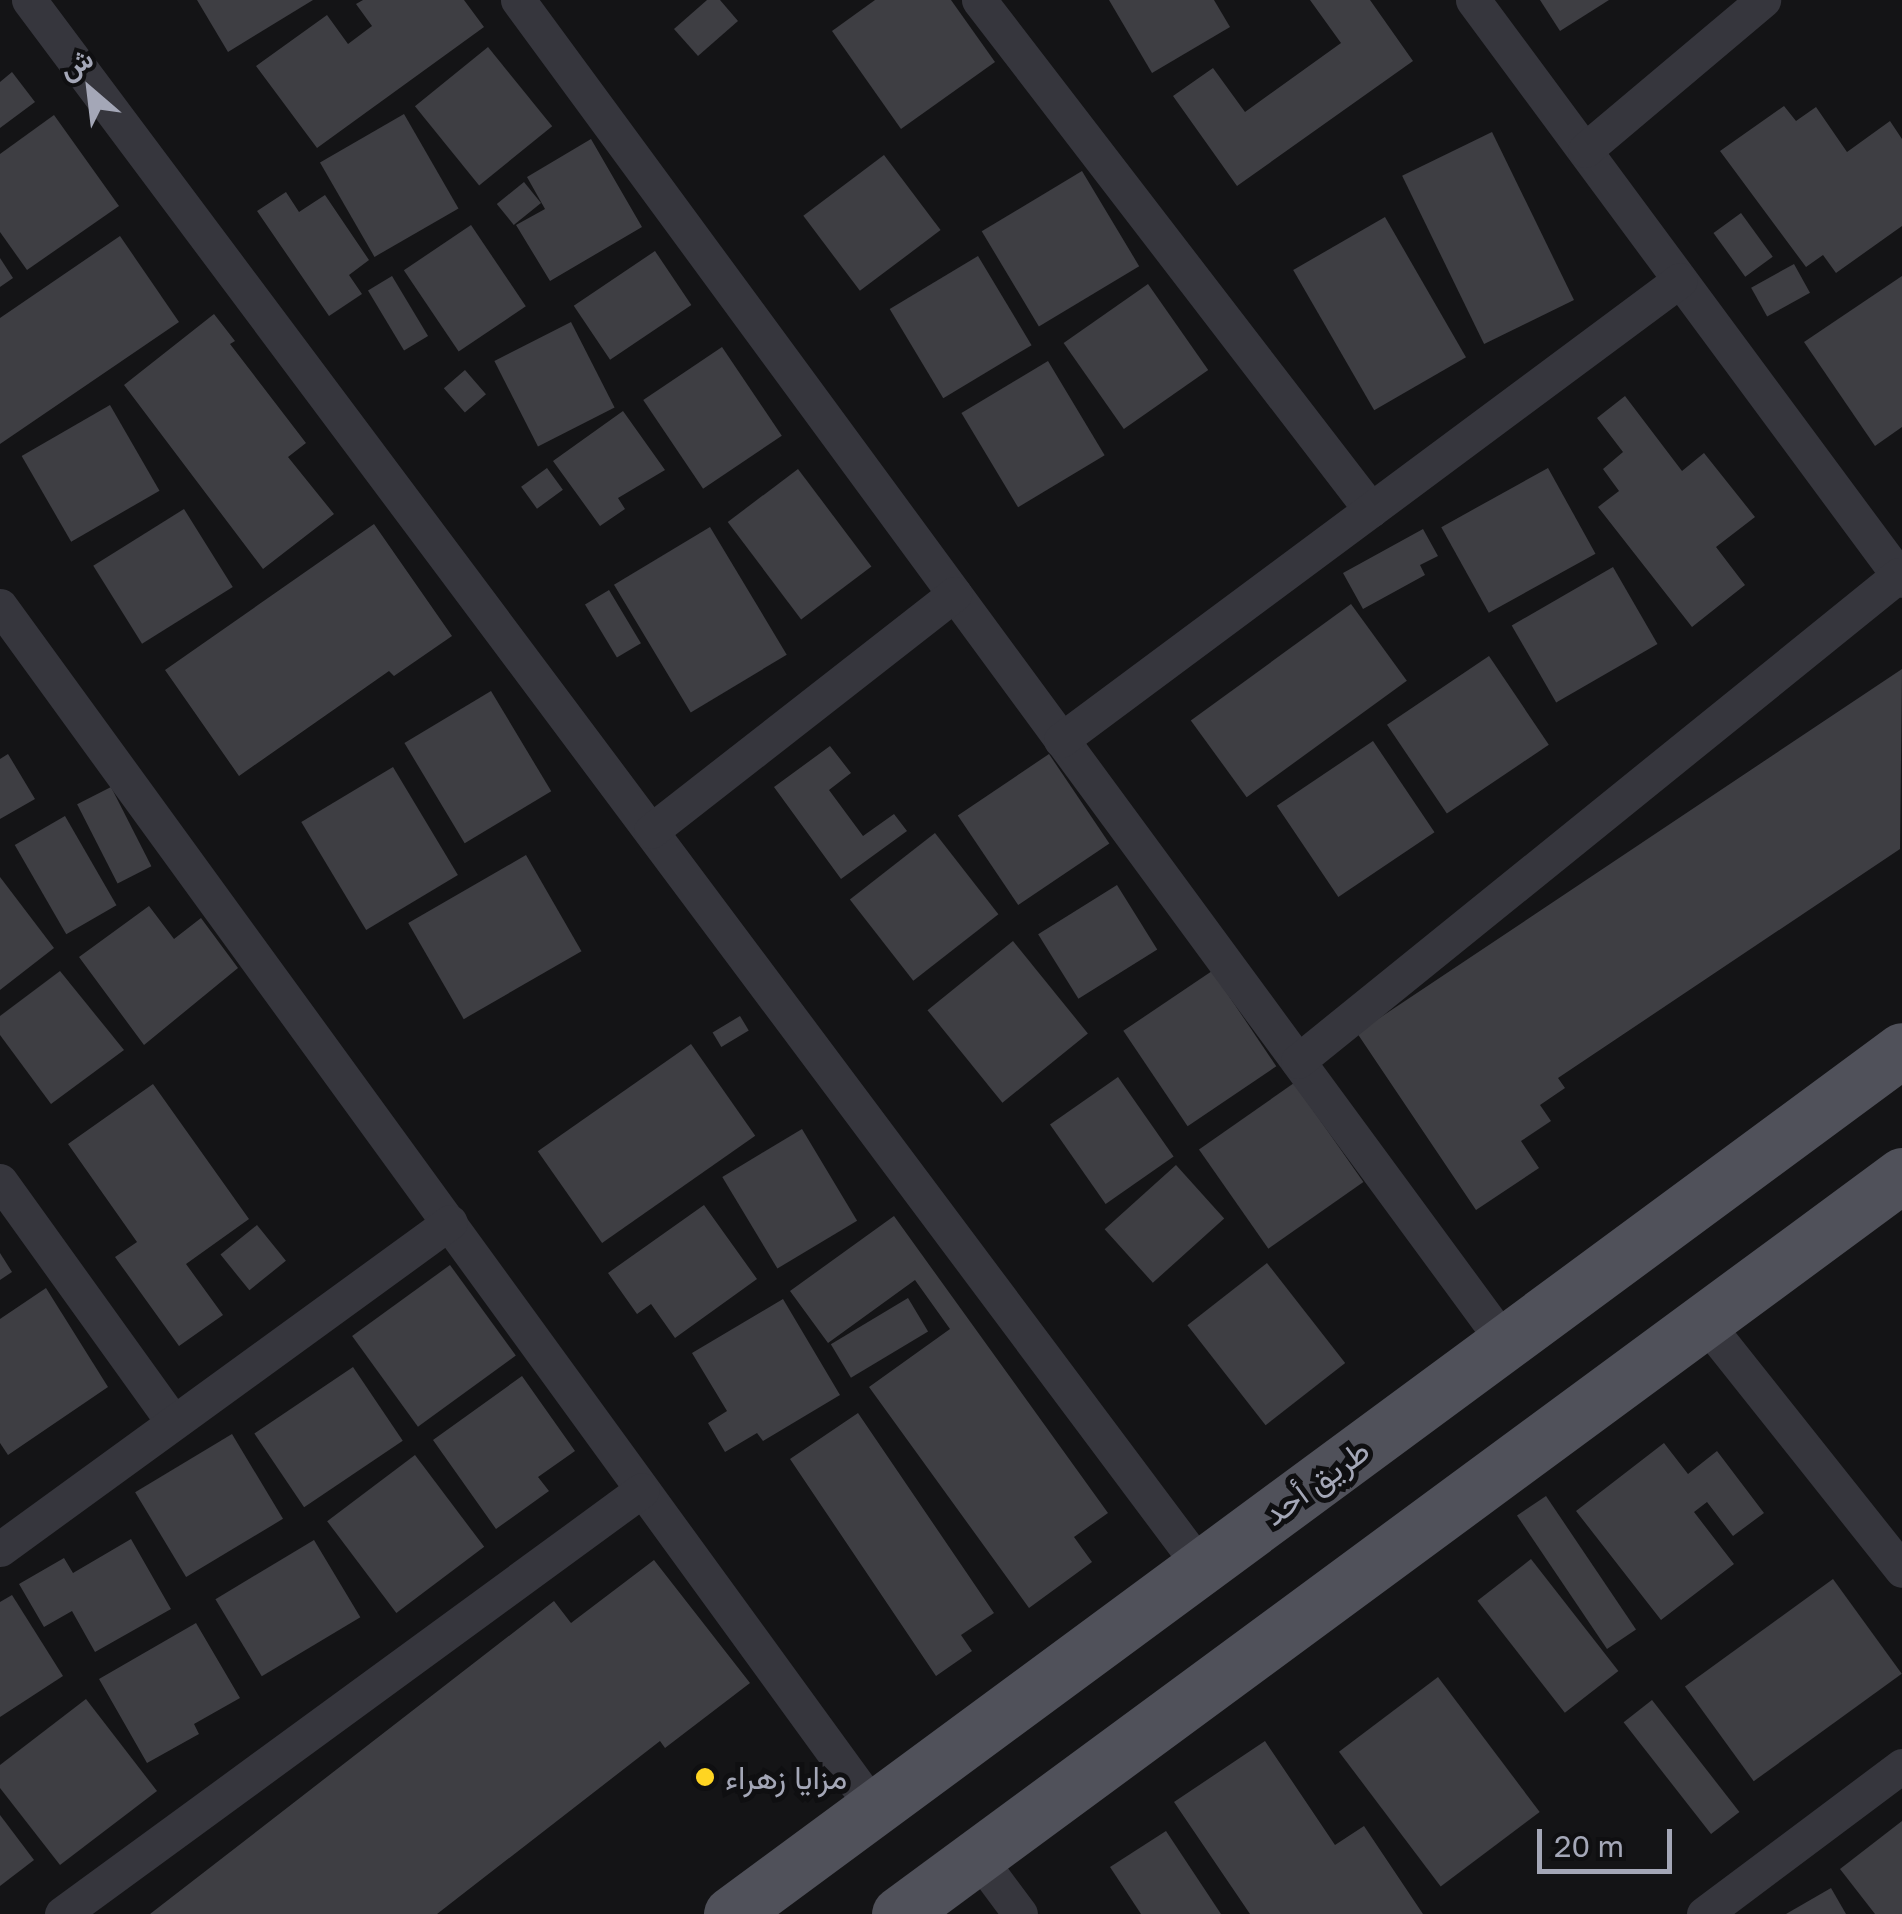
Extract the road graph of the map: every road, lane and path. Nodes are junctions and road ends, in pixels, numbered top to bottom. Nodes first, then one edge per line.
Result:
1 (29, 0) edge
2 (518, 0) edge
3 (979, 0) edge
4 (1474, 0) edge
5 (1764, 0) edge
6 (1584, 150) junction
7 (1680, 280) junction
8 (1371, 510) junction
9 (1900, 578) edge
10 (954, 594) junction
11 (0, 606) edge
12 (1061, 740) junction
13 (651, 831) junction
14 (1902, 1050) edge
15 (1298, 1062) junction
16 (1902, 1175) edge
17 (0, 1181) edge
18 (450, 1222) junction
19 (1704, 1321) junction
20 (1505, 1343) junction
21 (173, 1422) junction
22 (642, 1490) junction
23 (0, 1549) edge
24 (1201, 1567) junction
25 (1902, 1570) edge
26 (1902, 1766) edge
27 (874, 1808) junction
28 (977, 1856) junction
29 (62, 1914) edge
30 (731, 1914) edge
31 (899, 1914) edge
32 (1020, 1914) edge
33 (1704, 1914) edge

1 - 13 street
2 - 10 street
3 - 8 street
4 - 6 street
5 - 6 street
6 - 7 street
7 - 8 street
7 - 9 street
8 - 12 street
9 - 15 street
10 - 12 street
10 - 13 street
11 - 18 street
12 - 15 street
13 - 24 street
14 - 20 main road, طريق أحد
15 - 20 street
16 - 19 main road
17 - 21 street
18 - 21 street
18 - 22 street
19 - 25 street
19 - 28 main road
20 - 24 main road, طريق أحد
21 - 23 street
22 - 27 street
22 - 29 street
24 - 27 main road, طريق أحد
26 - 33 street
27 - 30 main road, طريق أحد
28 - 31 main road
28 - 32 street

